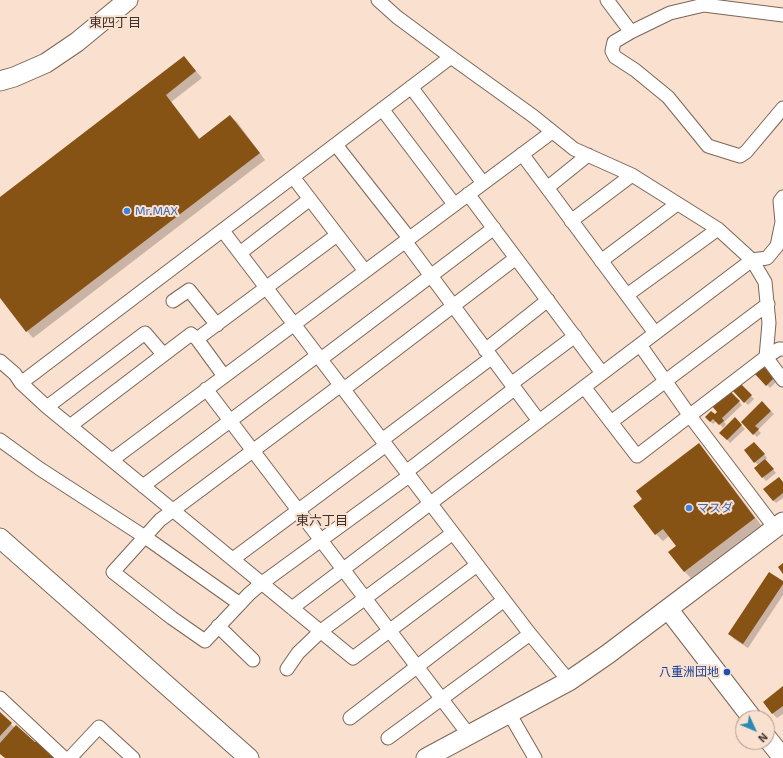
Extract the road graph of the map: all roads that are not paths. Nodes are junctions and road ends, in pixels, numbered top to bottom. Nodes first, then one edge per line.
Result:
1 (128, 0) edge
2 (378, 0) edge
3 (607, 0) edge
4 (783, 15) edge
5 (631, 32) junction
6 (451, 57) junction
7 (0, 81) edge
8 (411, 87) junction
9 (783, 108) edge
10 (382, 109) junction
11 (552, 132) junction
12 (336, 145) junction
13 (522, 154) junction
14 (588, 155) junction
15 (632, 175) junction
16 (293, 177) junction
17 (483, 183) junction
18 (547, 188) junction
19 (468, 194) junction
20 (783, 197) edge
21 (310, 199) junction
22 (454, 204) junction
23 (677, 204) junction
24 (571, 221) junction
25 (494, 228) junction
26 (718, 229) junction
27 (224, 231) junction
28 (337, 235) junction
29 (407, 240) junction
30 (240, 253) junction
31 (516, 258) junction
32 (752, 260) junction
33 (601, 261) junction
34 (365, 271) junction
35 (430, 276) junction
36 (267, 288) junction
37 (627, 295) junction
38 (548, 300) junction
39 (173, 302) dead end
40 (768, 304) junction
41 (453, 306) junction
42 (294, 324) junction
43 (217, 325) junction
44 (655, 333) junction
45 (575, 336) junction
46 (197, 339) junction
47 (640, 345) junction
48 (783, 349) edge
49 (163, 354) junction
50 (488, 354) junction
51 (319, 357) junction
52 (766, 357) junction
53 (0, 361) edge
54 (602, 373) junction
55 (224, 376) junction
56 (665, 380) junction
57 (783, 380) edge
58 (21, 383) junction
59 (513, 386) junction
60 (342, 387) junction
61 (584, 387) junction
62 (206, 389) junction
63 (48, 407) junction
64 (690, 416) junction
65 (230, 420) junction
66 (539, 421) junction
67 (611, 422) junction
68 (70, 426) junction
69 (0, 440) edge
70 (384, 443) junction
71 (253, 450) junction
72 (112, 460) junction
73 (408, 474) junction
74 (143, 486) junction
75 (430, 503) junction
76 (172, 510) junction
77 (299, 510) junction
78 (779, 525) edge
79 (453, 533) junction
80 (145, 538) junction
81 (321, 540) junction
82 (2, 543) edge
83 (233, 559) junction
84 (477, 565) junction
85 (343, 569) junction
86 (262, 583) junction
87 (365, 598) junction
88 (504, 600) junction
89 (240, 604) junction
90 (292, 608) junction
91 (668, 609) junction
92 (218, 626) junction
93 (320, 631) junction
94 (390, 631) junction
95 (530, 634) junction
96 (253, 660) dead end
97 (417, 667) junction
98 (287, 669) dead end
99 (569, 681) junction
100 (0, 698) edge
101 (441, 698) junction
102 (746, 710) edge
103 (509, 713) junction
104 (350, 718) dead end
105 (469, 735) junction
106 (388, 738) dead end
107 (775, 748) edge
108 (64, 758) edge
109 (70, 758) edge
110 (133, 758) edge
111 (248, 758) edge
112 (426, 758) edge
113 (535, 758) edge
114 (783, 758) edge

1 - 7 street
2 - 6 street
3 - 5 street
4 - 5 street
5 - 9 street
6 - 8 street
6 - 11 street
8 - 10 street
8 - 17 street
10 - 12 street
10 - 22 street
11 - 13 street
11 - 14 street
12 - 16 street
12 - 29 street
13 - 17 street
13 - 18 street
14 - 15 street
14 - 18 street
15 - 23 street
15 - 24 street
16 - 21 street
16 - 27 street
17 - 19 street
18 - 24 street
19 - 22 street
19 - 25 street
20 - 32 street
21 - 28 street
21 - 30 street
22 - 29 street
23 - 26 street
23 - 33 street
24 - 33 street
25 - 31 street
25 - 35 street
26 - 32 street
26 - 37 street
27 - 30 street
27 - 58 street
28 - 34 street
28 - 36 street
29 - 34 street
29 - 35 street
30 - 36 street
31 - 38 street
31 - 41 street
32 - 40 street
32 - 44 street
33 - 37 street
34 - 42 street
35 - 41 street
35 - 51 street
36 - 42 street
36 - 43 street
37 - 44 street
38 - 45 street
38 - 50 street
39 - 43 street
40 - 52 street
40 - 56 street
41 - 50 street
41 - 60 street
42 - 51 street
42 - 55 street
43 - 46 street
44 - 47 street
45 - 54 street
45 - 59 street
46 - 49 street
46 - 55 street
47 - 54 street
47 - 56 street
48 - 52 street
49 - 63 street
49 - 68 street
50 - 59 street
50 - 70 street
51 - 60 street
51 - 65 street
52 - 57 street
52 - 64 street
53 - 58 street
54 - 61 street
55 - 62 street
56 - 64 street
56 - 67 street
58 - 63 street
59 - 66 street
59 - 73 street
60 - 70 street
60 - 71 street
61 - 66 street
61 - 67 street
62 - 65 street
62 - 72 street
63 - 68 street
64 - 67 street
64 - 78 street
65 - 71 street
65 - 74 street
66 - 75 street
68 - 72 street
69 - 80 street
70 - 73 street
70 - 77 street
71 - 76 street
71 - 77 street
72 - 74 street
73 - 75 street
73 - 81 street
74 - 76 street
75 - 79 street
75 - 85 street
76 - 80 street
76 - 83 street
77 - 81 street
77 - 83 street
78 - 91 street
79 - 84 street
79 - 87 street
80 - 89 street
80 - 92 street
81 - 85 street
81 - 86 street
82 - 111 street
83 - 86 street
84 - 88 street
84 - 94 street
85 - 87 street
85 - 90 street
86 - 89 street
86 - 90 street
87 - 93 street
87 - 94 street
88 - 95 street
88 - 97 street
89 - 92 street
90 - 93 street
91 - 99 street
91 - 102 street
92 - 96 street
93 - 94 street
93 - 98 street
94 - 97 street
95 - 99 street
95 - 101 street
97 - 101 street
97 - 104 street
99 - 103 street
100 - 108 street
101 - 105 street
101 - 106 street
103 - 105 street
103 - 113 street
105 - 112 street
107 - 114 street
109 - 110 street

